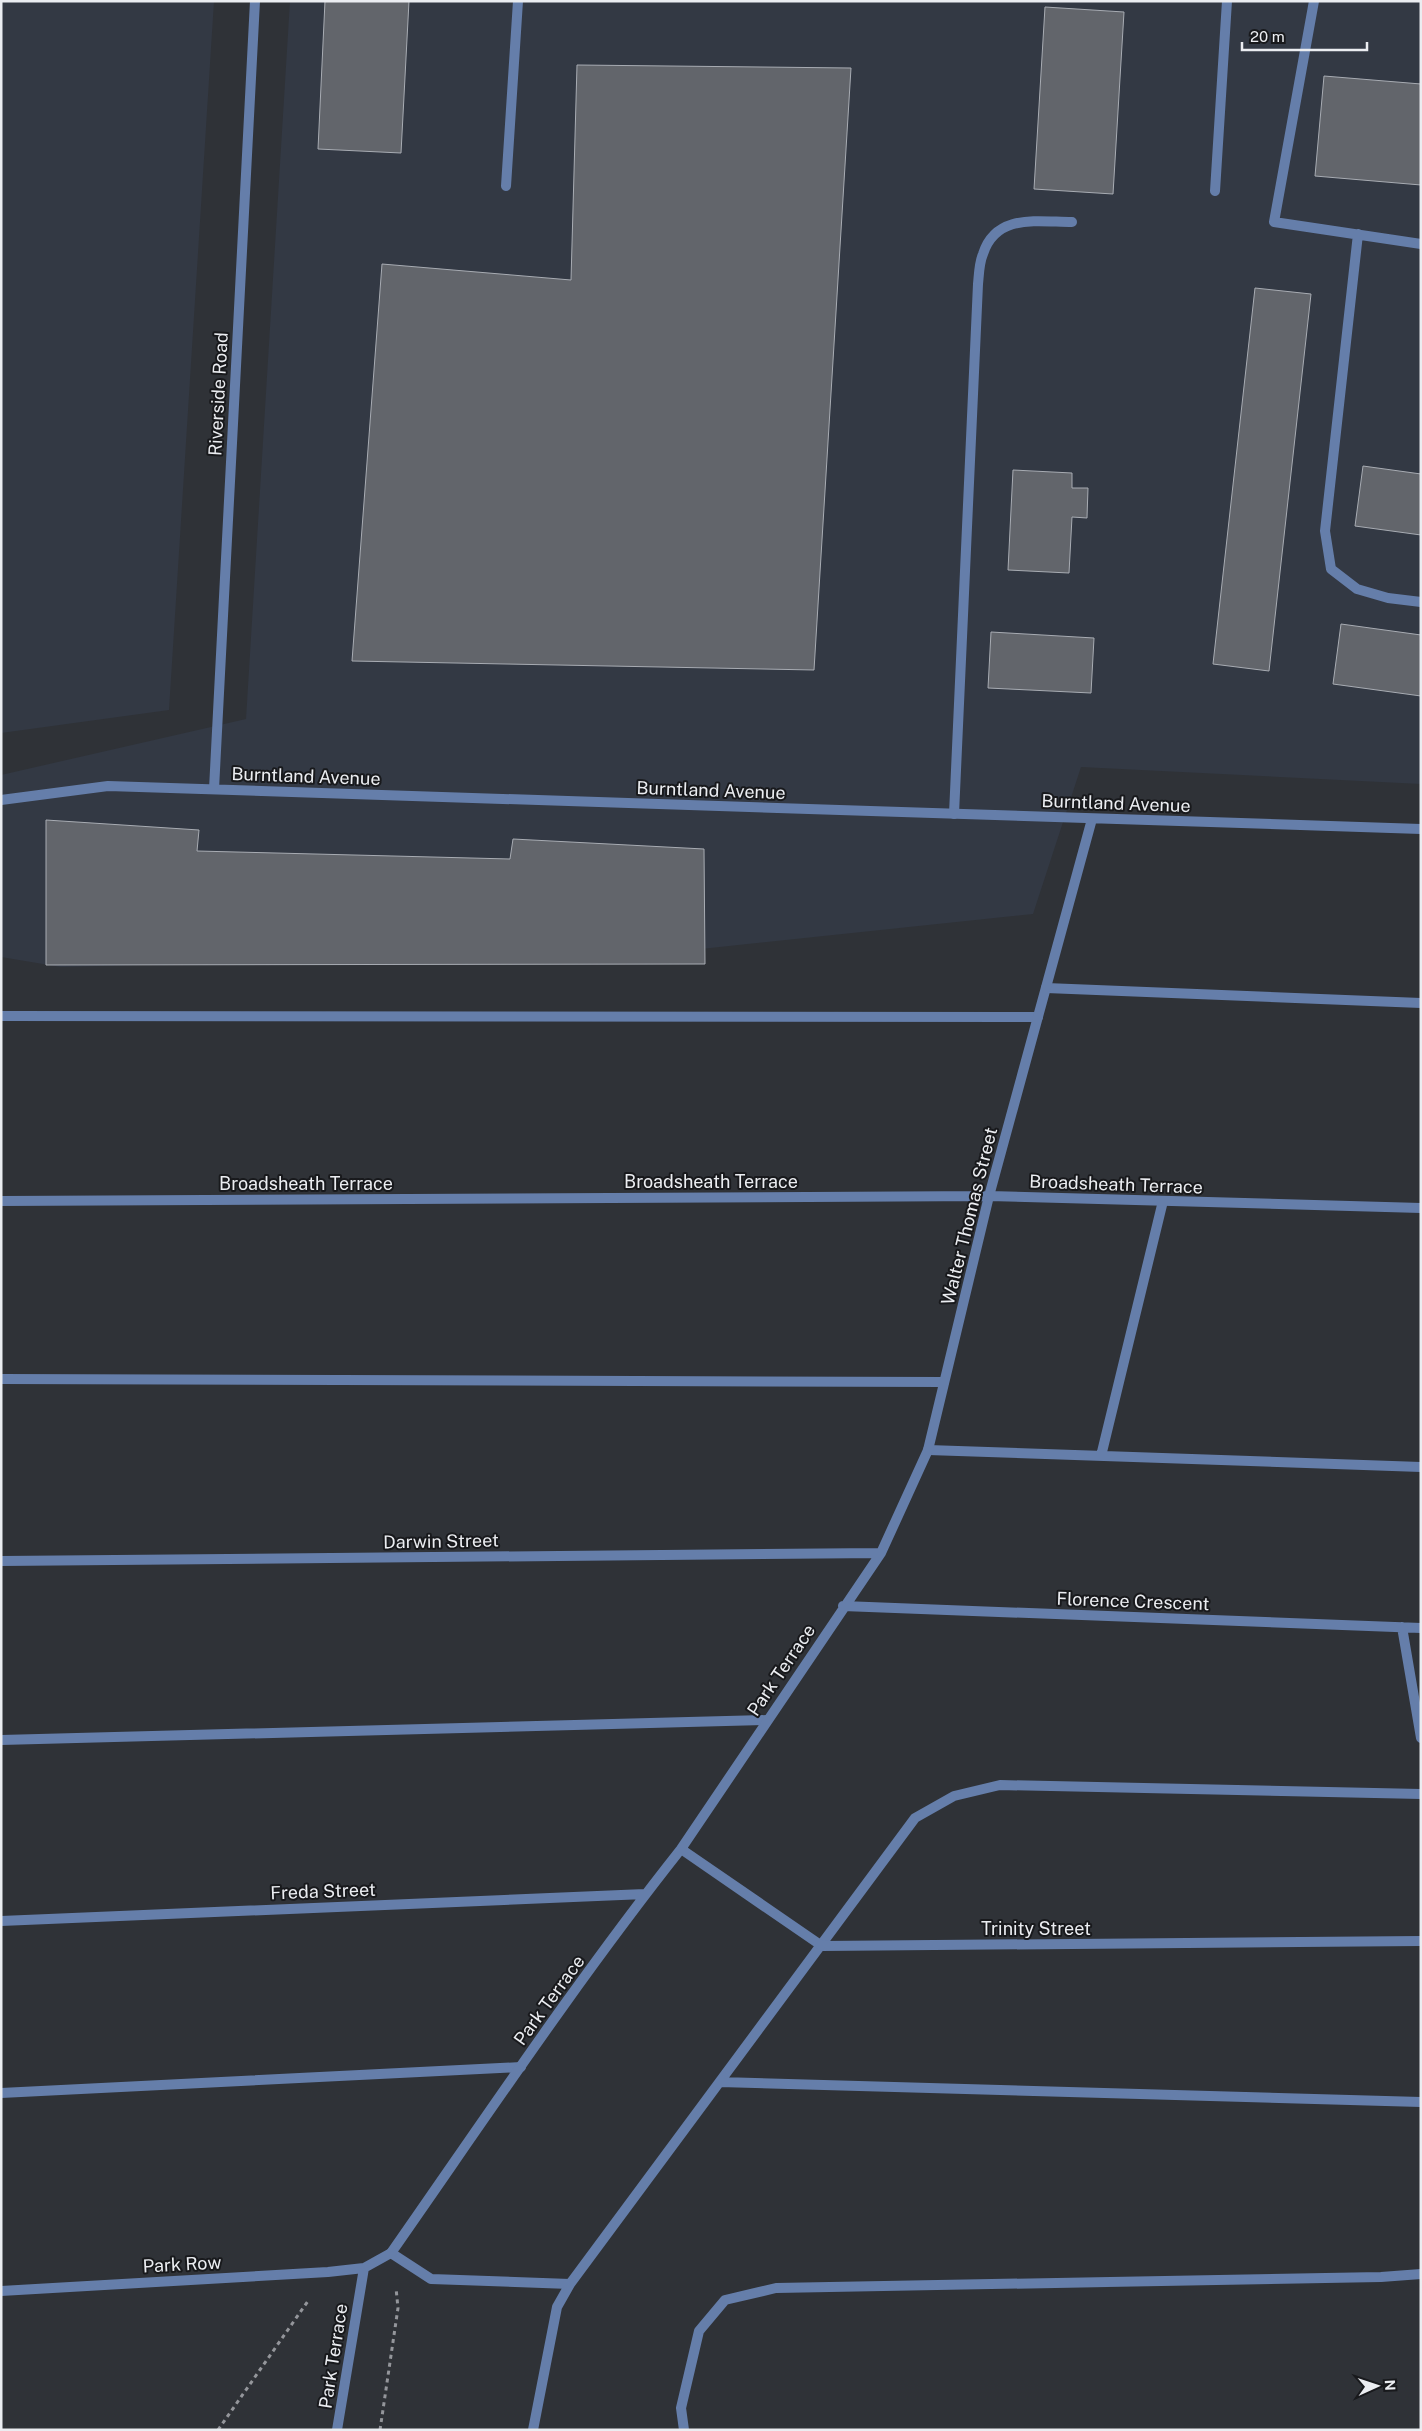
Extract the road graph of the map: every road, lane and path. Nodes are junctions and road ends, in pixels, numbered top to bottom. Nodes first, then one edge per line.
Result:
1 (255, 1) edge
2 (518, 1) edge
3 (1227, 1) edge
4 (1314, 1) edge
5 (506, 186) dead end
6 (1215, 191) dead end
7 (1072, 222) dead end
8 (1358, 234) junction
9 (1421, 244) edge
10 (1421, 602) edge
11 (214, 789) junction
12 (1, 800) edge
13 (954, 814) junction
14 (1092, 819) junction
15 (1421, 829) edge
16 (1046, 988) junction
17 (1421, 1003) edge
18 (1, 1016) edge
19 (1038, 1017) junction
20 (989, 1196) junction
21 (1, 1201) edge
22 (1162, 1201) junction
23 (1421, 1208) edge
24 (1, 1379) edge
25 (944, 1382) junction
26 (928, 1450) junction
27 (1101, 1456) junction
28 (1421, 1467) edge
29 (881, 1552) junction
30 (1, 1561) edge
31 (843, 1606) junction
32 (1402, 1627) junction
33 (1421, 1628) edge
34 (767, 1720) junction
35 (1421, 1738) edge
36 (1, 1740) edge
37 (1421, 1794) edge
38 (681, 1849) junction
39 (645, 1894) junction
40 (1, 1921) edge
41 (1421, 1941) edge
42 (822, 1946) junction
43 (521, 2066) junction
44 (720, 2082) junction
45 (1, 2093) edge
46 (1421, 2102) edge
47 (391, 2253) junction
48 (364, 2268) junction
49 (328, 2272) junction
50 (1421, 2274) edge
51 (570, 2284) junction
52 (1, 2291) edge
53 (218, 2430) edge
54 (337, 2430) edge
55 (380, 2430) edge
56 (533, 2430) edge
57 (684, 2430) edge

1 - 11 street, Riverside Road
2 - 5 street
3 - 6 street
4 - 8 street
7 - 13 street
8 - 9 street
8 - 10 street
11 - 12 street, Burntland Avenue
11 - 13 street, Burntland Avenue
13 - 14 street, Burntland Avenue
14 - 15 street, Burntland Avenue
14 - 16 street, Walter Thomas Street
16 - 17 street
16 - 19 street, Walter Thomas Street
18 - 19 street
19 - 20 street, Walter Thomas Street
20 - 21 street, Broadsheath Terrace
20 - 22 street, Broadsheath Terrace
20 - 25 street, Walter Thomas Street
22 - 23 street, Broadsheath Terrace
22 - 27 street
24 - 25 street
25 - 26 street, Walter Thomas Street
26 - 27 street
26 - 29 street, Walter Thomas Street
27 - 28 street
29 - 30 street, Darwin Street
29 - 31 street, Walter Thomas Street
31 - 32 street, Florence Crescent
31 - 34 street, Park Terrace
32 - 33 street, Florence Crescent
32 - 35 street
34 - 36 street
34 - 38 street, Park Terrace
37 - 42 street
38 - 39 street, Park Terrace
38 - 42 street
39 - 40 street, Freda Street
39 - 43 street, Park Terrace
41 - 42 street, Trinity Street
42 - 44 street
43 - 45 street
43 - 47 street, Park Terrace
44 - 46 street
44 - 51 street
47 - 48 street, Park Terrace
47 - 51 street
47 - 55 path
48 - 49 street, Park Row
48 - 54 street, Park Terrace
49 - 52 street, Park Row
49 - 53 path
50 - 57 street
51 - 56 street

